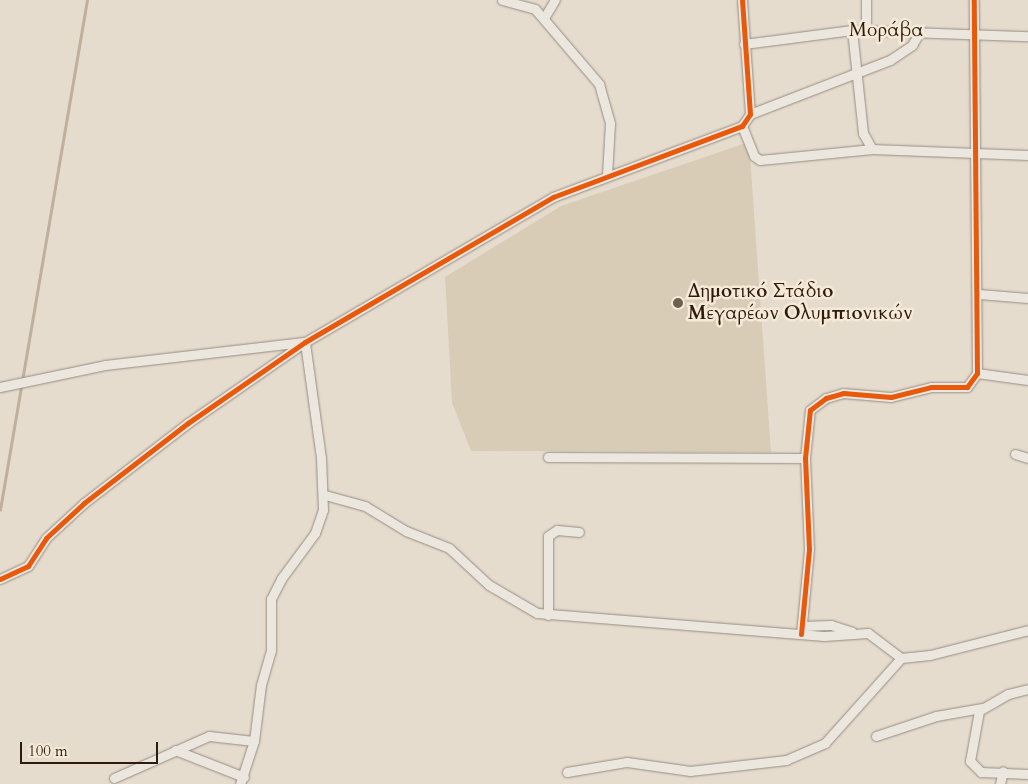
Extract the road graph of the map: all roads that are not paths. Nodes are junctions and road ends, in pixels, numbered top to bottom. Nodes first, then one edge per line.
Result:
1 (502, 0) edge
2 (555, 0) edge
3 (742, 0) edge
4 (866, 0) edge
5 (974, 0) edge
6 (544, 18) junction
7 (852, 30) junction
8 (866, 30) junction
9 (921, 30) junction
10 (972, 33) junction
11 (1028, 36) edge
12 (744, 44) junction
13 (858, 74) junction
14 (750, 114) junction
15 (742, 126) junction
16 (872, 149) junction
17 (973, 153) junction
18 (1028, 155) edge
19 (607, 175) junction
20 (979, 294) junction
21 (1028, 298) edge
22 (305, 342) junction
23 (977, 373) junction
24 (1028, 380) edge
25 (0, 387) edge
26 (1015, 454) dead end
27 (548, 457) dead end
28 (805, 458) junction
29 (1028, 458) edge
30 (325, 494) junction
31 (579, 532) dead end
32 (0, 579) edge
33 (548, 615) junction
34 (802, 630) junction
35 (1028, 630) edge
36 (901, 658) junction
37 (1028, 689) edge
38 (982, 708) junction
39 (876, 736) dead end
40 (254, 741) junction
41 (175, 750) junction
42 (567, 772) dead end
43 (1003, 772) junction
44 (1028, 774) edge
45 (114, 778) dead end
46 (242, 780) edge
47 (1000, 784) edge

1 - 6 street
2 - 6 street
3 - 12 street
4 - 8 street
5 - 10 street
6 - 19 street
7 - 8 street, Μοράβα
7 - 12 street, Μοράβα
7 - 13 street
8 - 9 street, Μοράβα
9 - 10 street, Μοράβα
9 - 13 street
10 - 11 street, Μοράβα
10 - 17 street
12 - 14 street
13 - 14 street
13 - 16 street
14 - 15 street
15 - 16 street
15 - 19 street
16 - 17 street
17 - 18 street
17 - 20 street
19 - 22 street
20 - 21 street
20 - 23 street
22 - 25 street
22 - 30 street
22 - 32 street
23 - 24 street
23 - 28 street
26 - 29 street
27 - 28 street
28 - 34 street
30 - 33 street
30 - 40 street
31 - 33 street
33 - 34 street
34 - 36 street
35 - 36 street
36 - 42 street
37 - 38 street
38 - 39 street
38 - 43 street
40 - 41 street
40 - 46 street
41 - 45 street
41 - 46 street
43 - 44 street
43 - 47 street

